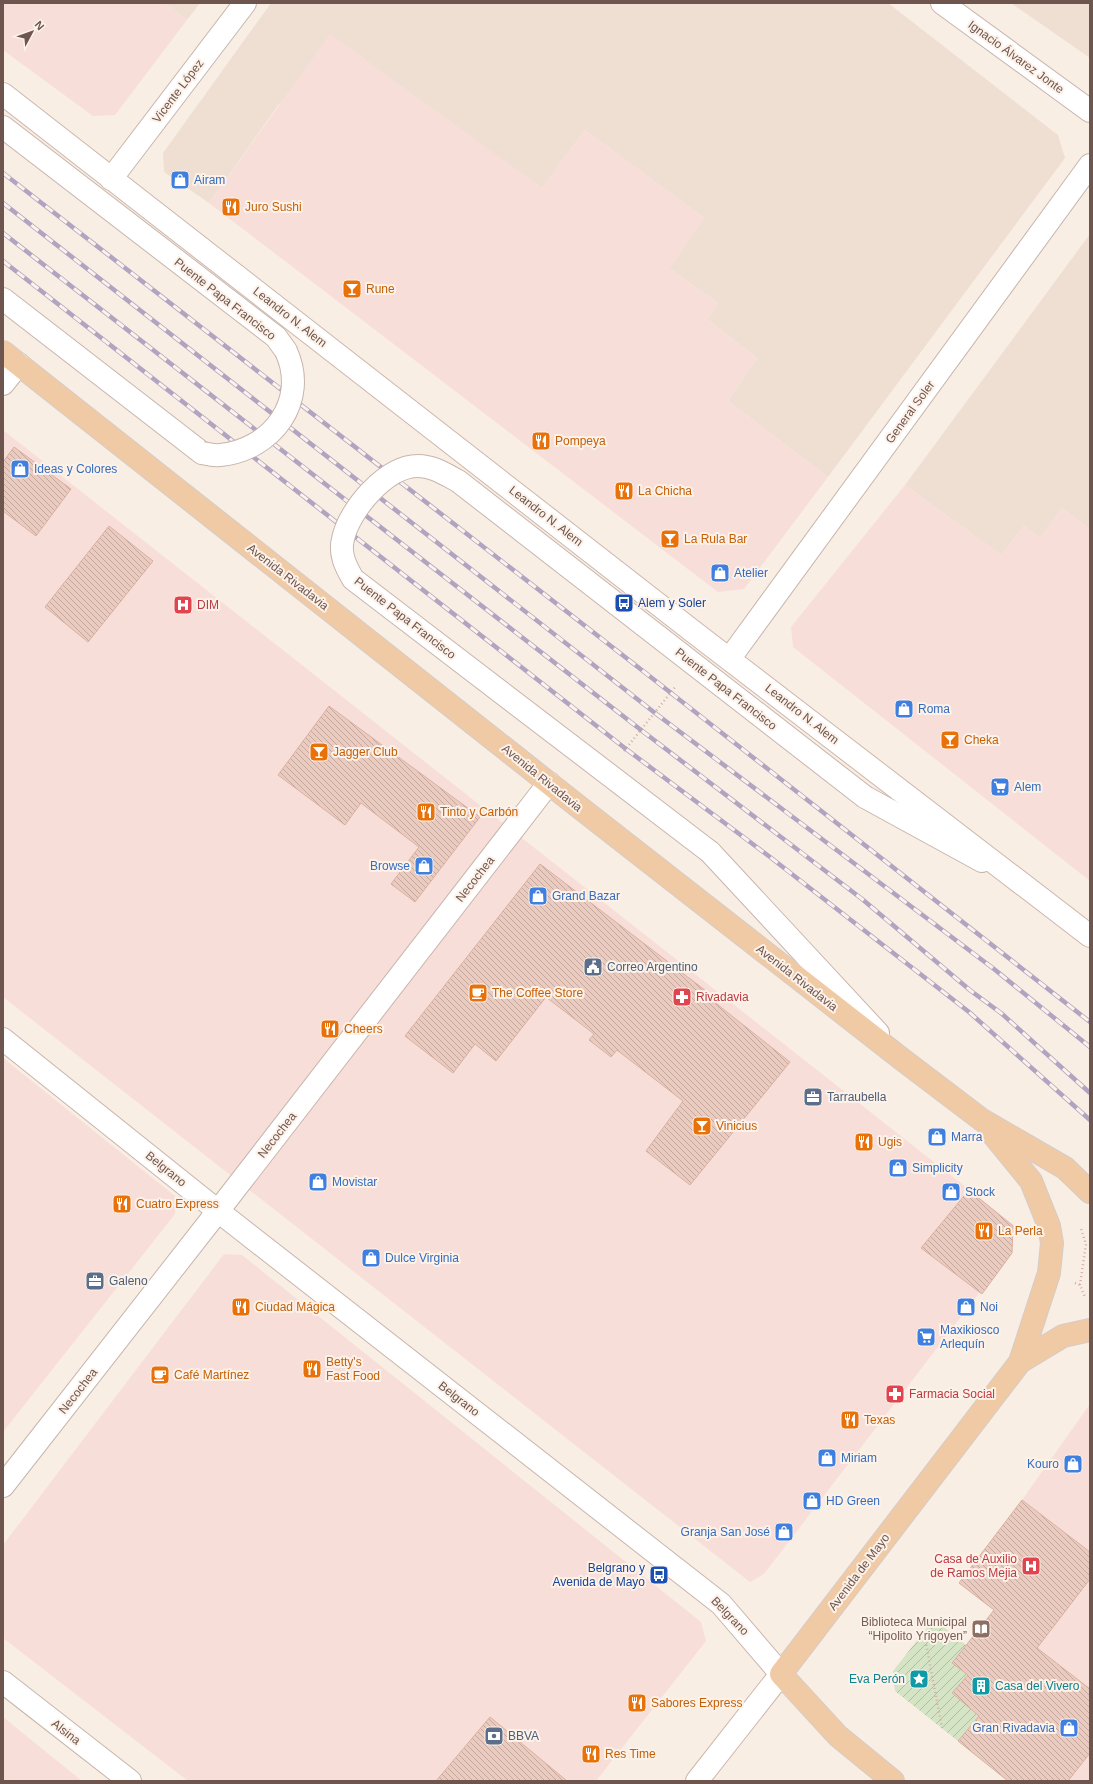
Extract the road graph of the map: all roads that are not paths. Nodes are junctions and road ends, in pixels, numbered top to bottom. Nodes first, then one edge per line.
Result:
1 (245, 3) edge
2 (942, 3) edge
3 (3, 94) edge
4 (1090, 112) edge
5 (3, 127) edge
6 (1090, 165) edge
7 (111, 179) junction
8 (3, 299) edge
9 (11, 358) edge
10 (3, 384) edge
11 (730, 658) junction
12 (549, 783) junction
13 (1023, 883) junction
14 (1090, 936) edge
15 (3, 1039) edge
16 (903, 1060) junction
17 (982, 1120) junction
18 (1090, 1192) edge
19 (218, 1211) junction
20 (1090, 1330) edge
21 (1020, 1362) junction
22 (3, 1486) edge
23 (781, 1674) junction
24 (3, 1682) edge
25 (130, 1781) edge
26 (697, 1781) edge
27 (893, 1781) edge

1 - 7 street, Vicente López
2 - 4 street, Ignacio Álvarez Jonte
3 - 7 street, Leandro N. Alem
5 - 8 street, Puente Papa Francisco, bridge
6 - 11 street, General Soler
7 - 11 street, Leandro N. Alem
9 - 10 street
9 - 12 main road, Avenida Rivadavia
11 - 13 street, Leandro N. Alem
12 - 16 main road, Avenida Rivadavia
12 - 19 street, Necochea
13 - 14 street, Leandro N. Alem
13 - 16 street, Puente Papa Francisco, bridge
15 - 19 street, Belgrano
16 - 17 main road, Avenida Rivadavia
17 - 18 main road, Avenida Rivadavia
17 - 21 main road, Avenida de Mayo
19 - 22 street, Necochea
19 - 23 street, Belgrano
20 - 21 main road, Avenida de Mayo
21 - 23 main road, Avenida de Mayo
23 - 26 street, Avenida de Mayo
23 - 27 main road, Belgrano
24 - 25 street, Alsina

